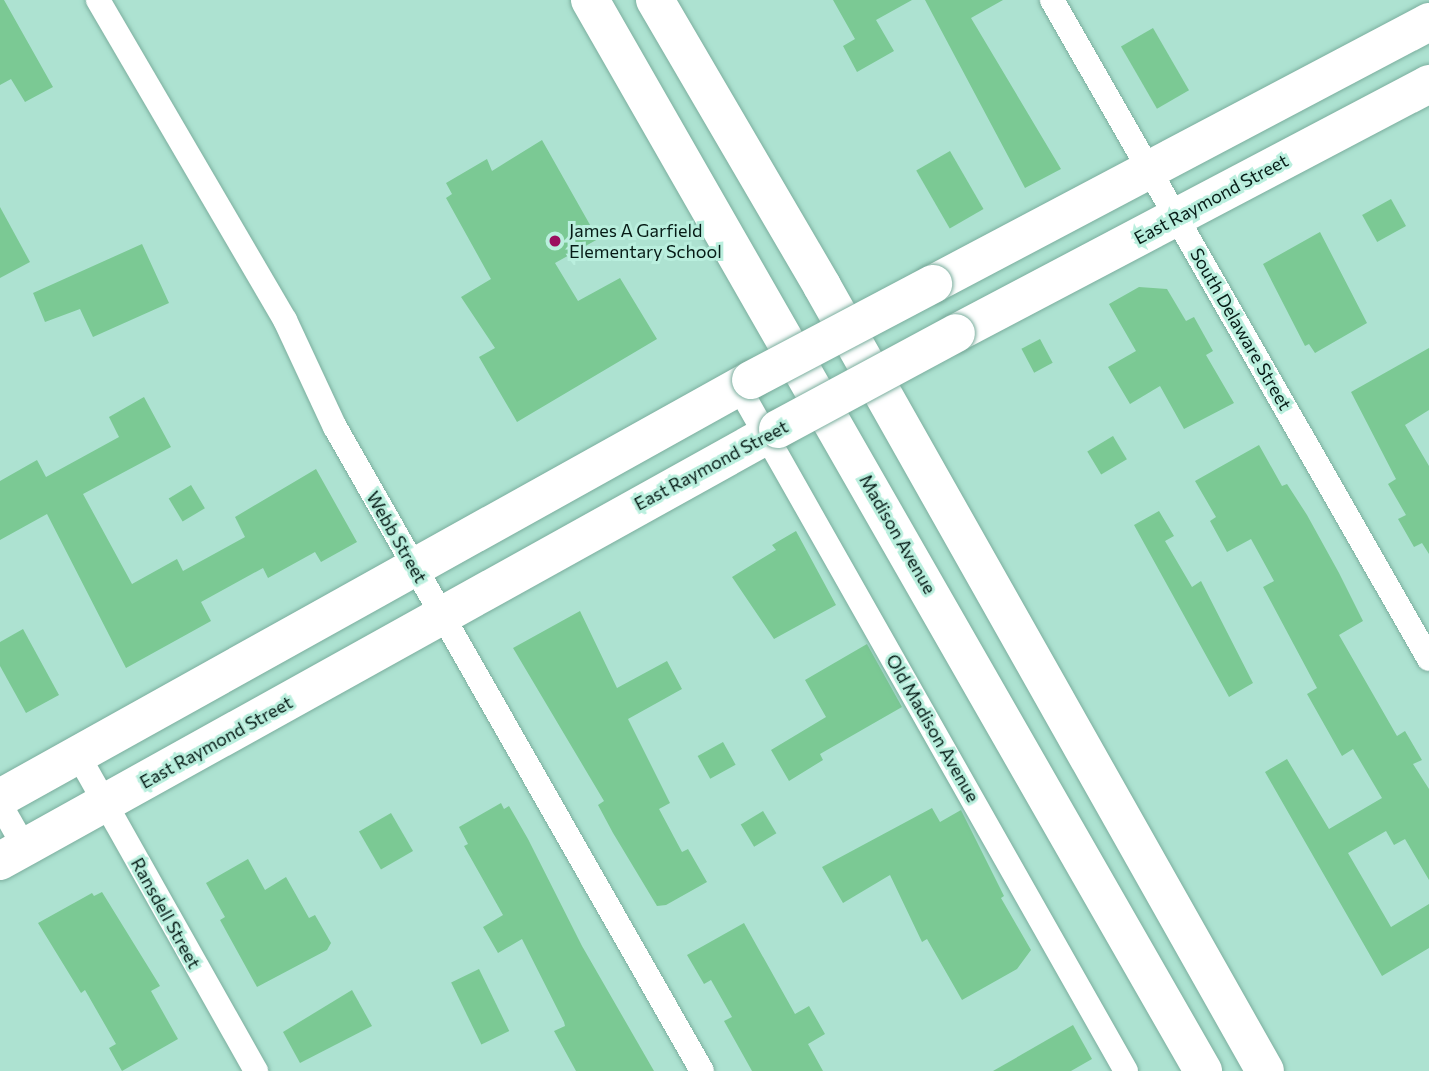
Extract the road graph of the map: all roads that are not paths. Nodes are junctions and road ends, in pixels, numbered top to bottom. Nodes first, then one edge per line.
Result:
1 (98, 0) edge
2 (590, 0) edge
3 (654, 0) edge
4 (1052, 0) edge
5 (1429, 22) edge
6 (1429, 84) edge
7 (1150, 169) junction
8 (1177, 217) junction
9 (745, 383) junction
10 (772, 432) junction
11 (414, 566) junction
12 (441, 613) junction
13 (1429, 659) edge
14 (78, 755) junction
15 (0, 798) edge
16 (0, 804) edge
17 (105, 804) junction
18 (12, 854) edge
19 (256, 1071) edge
20 (702, 1071) edge
21 (1126, 1071) edge
22 (1203, 1071) edge
23 (1265, 1071) edge

1 - 11 street, Webb Street
2 - 22 main road, Madison Avenue
3 - 23 main road
4 - 7 street, South Delaware Street
5 - 7 main road
6 - 8 main road, East Raymond Street
7 - 8 street, South Delaware Street
7 - 9 main road, bridge
8 - 10 main road, East Raymond Street, bridge
8 - 13 street, South Delaware Street
9 - 10 street, Old Madison Avenue
9 - 11 main road
10 - 12 main road, East Raymond Street
10 - 21 street, Old Madison Avenue
11 - 12 street, Webb Street
11 - 14 main road
12 - 17 main road, East Raymond Street
12 - 20 street, Webb Street
14 - 15 main road
14 - 17 street, Ransdell Street
16 - 18 street
17 - 18 main road, East Raymond Street
17 - 19 street, Ransdell Street

